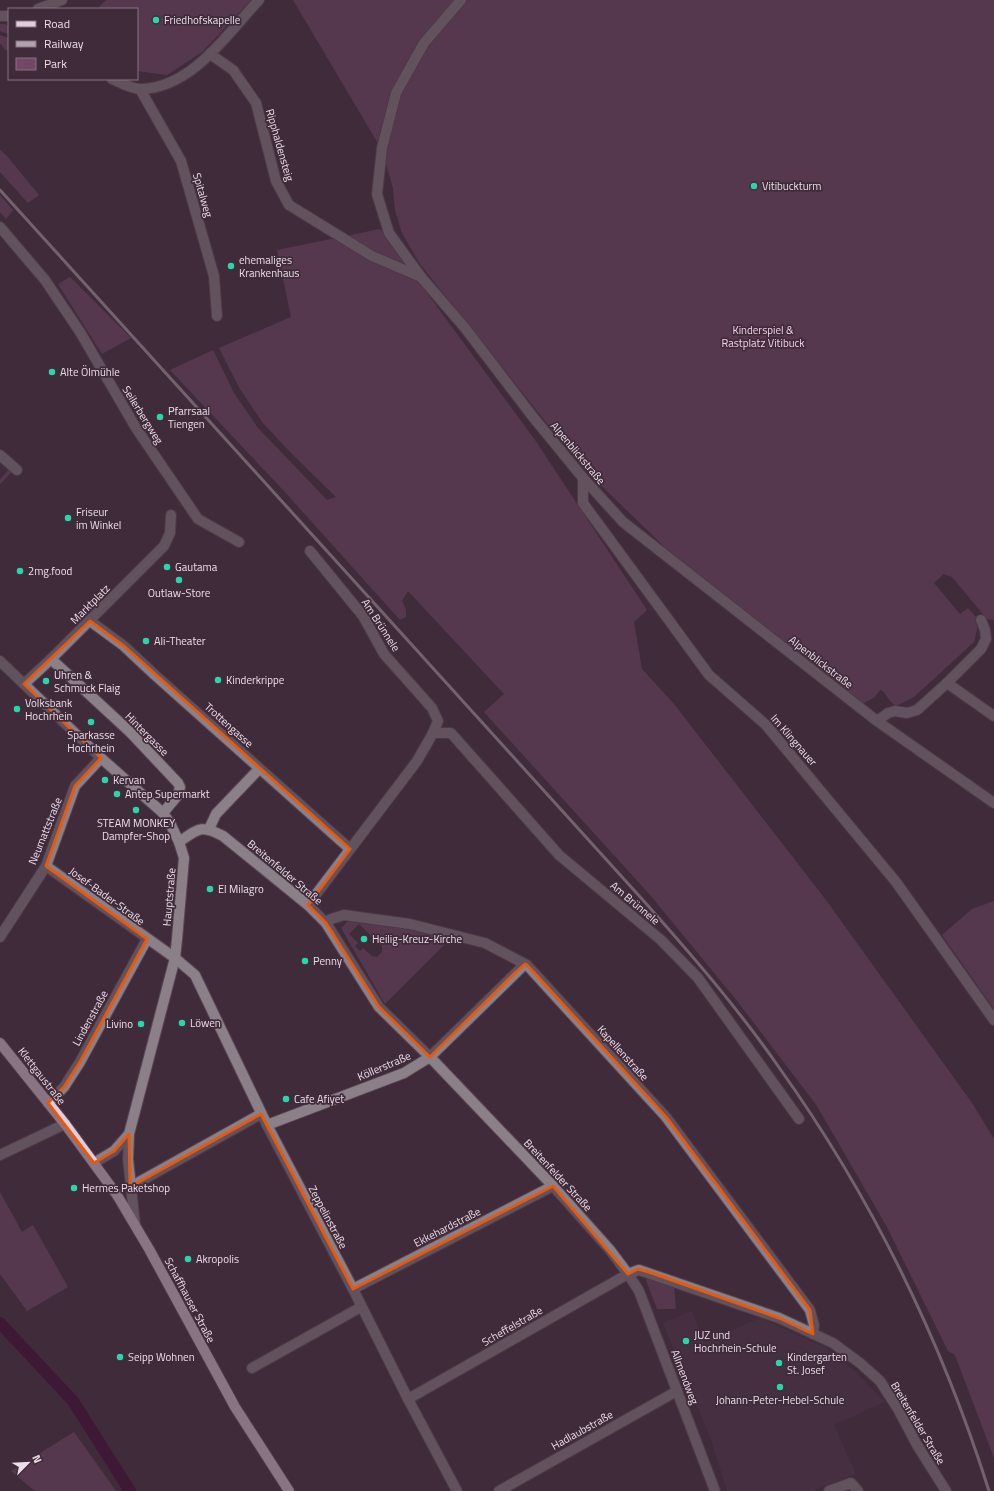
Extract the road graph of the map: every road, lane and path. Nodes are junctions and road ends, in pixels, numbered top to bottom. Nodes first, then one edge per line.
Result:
1 (62, 0) edge
2 (259, 0) edge
3 (461, 0) edge
4 (41, 8) edge
5 (210, 54) junction
6 (115, 80) edge
7 (140, 89) junction
8 (0, 227) edge
9 (421, 277) junction
10 (217, 316) dead end
11 (0, 455) edge
12 (17, 470) dead end
13 (583, 478) junction
14 (172, 515) dead end
15 (239, 542) dead end
16 (310, 551) dead end
17 (981, 620) dead end
18 (90, 621) junction
19 (51, 660) junction
20 (0, 661) edge
21 (947, 683) junction
22 (24, 684) junction
23 (994, 716) edge
24 (878, 721) junction
25 (433, 733) junction
26 (101, 758) junction
27 (259, 769) junction
28 (994, 803) edge
29 (163, 814) junction
30 (209, 828) junction
31 (179, 842) junction
32 (350, 849) junction
33 (46, 866) junction
34 (308, 904) junction
35 (326, 923) junction
36 (0, 936) edge
37 (147, 939) junction
38 (175, 958) junction
39 (525, 964) junction
40 (994, 1020) edge
41 (0, 1043) edge
42 (430, 1058) junction
43 (48, 1103) junction
44 (261, 1114) junction
45 (799, 1119) dead end
46 (64, 1124) junction
47 (267, 1125) junction
48 (129, 1134) junction
49 (0, 1155) edge
50 (94, 1162) junction
51 (553, 1186) junction
52 (130, 1187) junction
53 (135, 1224) junction
54 (628, 1274) junction
55 (353, 1289) junction
56 (361, 1307) junction
57 (813, 1334) junction
58 (252, 1368) dead end
59 (677, 1391) junction
60 (408, 1399) junction
61 (713, 1490) edge
62 (289, 1491) edge
63 (457, 1491) edge
64 (499, 1491) edge
65 (829, 1491) edge
66 (858, 1491) edge
67 (946, 1491) edge

1 - 4 street
2 - 5 street
3 - 9 street, Alpenblickstraße
5 - 7 street
5 - 9 street, Ripphaldensteig
6 - 7 street
7 - 10 street, Spitalweg
8 - 15 street, Seilerbergweg
9 - 13 street, Alpenblickstraße
11 - 12 street
13 - 24 street, Alpenblickstraße
13 - 40 street, Im Klingnauer
14 - 18 street, Marktplatz
16 - 25 street, Am Brünnele
17 - 21 street
18 - 19 street, Marktplatz
18 - 27 street, Trottengasse
19 - 22 street, Marktplatz
19 - 29 street, Hintergasse
20 - 22 street, Hauptstraße
21 - 23 street
21 - 24 street
22 - 26 street, Hauptstraße
24 - 28 street, Alpenblickstraße
25 - 32 street, Am Brünnele
25 - 45 street, Am Brünnele
26 - 29 street, Hauptstraße
26 - 33 street, Neumattstraße
27 - 30 street
27 - 32 street, Trottengasse
29 - 31 street, Hauptstraße
30 - 31 street
30 - 34 street, Breitenfelder Straße
31 - 38 street, Hauptstraße
32 - 34 street, Am Brünnele
33 - 36 street, Neumattstraße
33 - 37 street, Josef-Bader-Straße
34 - 35 street, Breitenfelder Straße
35 - 39 street, Kapellenstraße
35 - 42 street, Breitenfelder Straße
37 - 38 street, Josef-Bader-Straße
37 - 43 street, Lindenstraße
38 - 44 street, Zeppelinstraße
38 - 48 street, Hauptstraße
39 - 42 street, Köllerstraße
39 - 57 street, Kapellenstraße
41 - 43 main road, Klettgaustraße
42 - 47 street, Köllerstraße
42 - 51 street, Breitenfelder Straße
43 - 46 main road, Klettgaustraße
44 - 47 street, Zeppelinstraße
44 - 52 street
46 - 49 street
46 - 50 main road, Schaffhauser Straße
47 - 55 street, Zeppelinstraße
48 - 50 street, Hauptstraße
48 - 52 street
50 - 53 main road, Schaffhauser Straße
51 - 54 street, Breitenfelder Straße
51 - 55 street, Ekkehardstraße
52 - 53 street
53 - 62 main road, Schaffhauser Straße
54 - 57 street, Breitenfelder Straße
54 - 59 street, Allmendweg
54 - 60 street, Scheffelstraße
55 - 56 street, Zeppelinstraße
56 - 58 street
56 - 60 street, Zeppelinstraße
57 - 67 street, Breitenfelder Straße
59 - 61 street, Allmendweg
59 - 64 street, Hadlaubstraße
60 - 63 street, Zeppelinstraße
65 - 66 street

